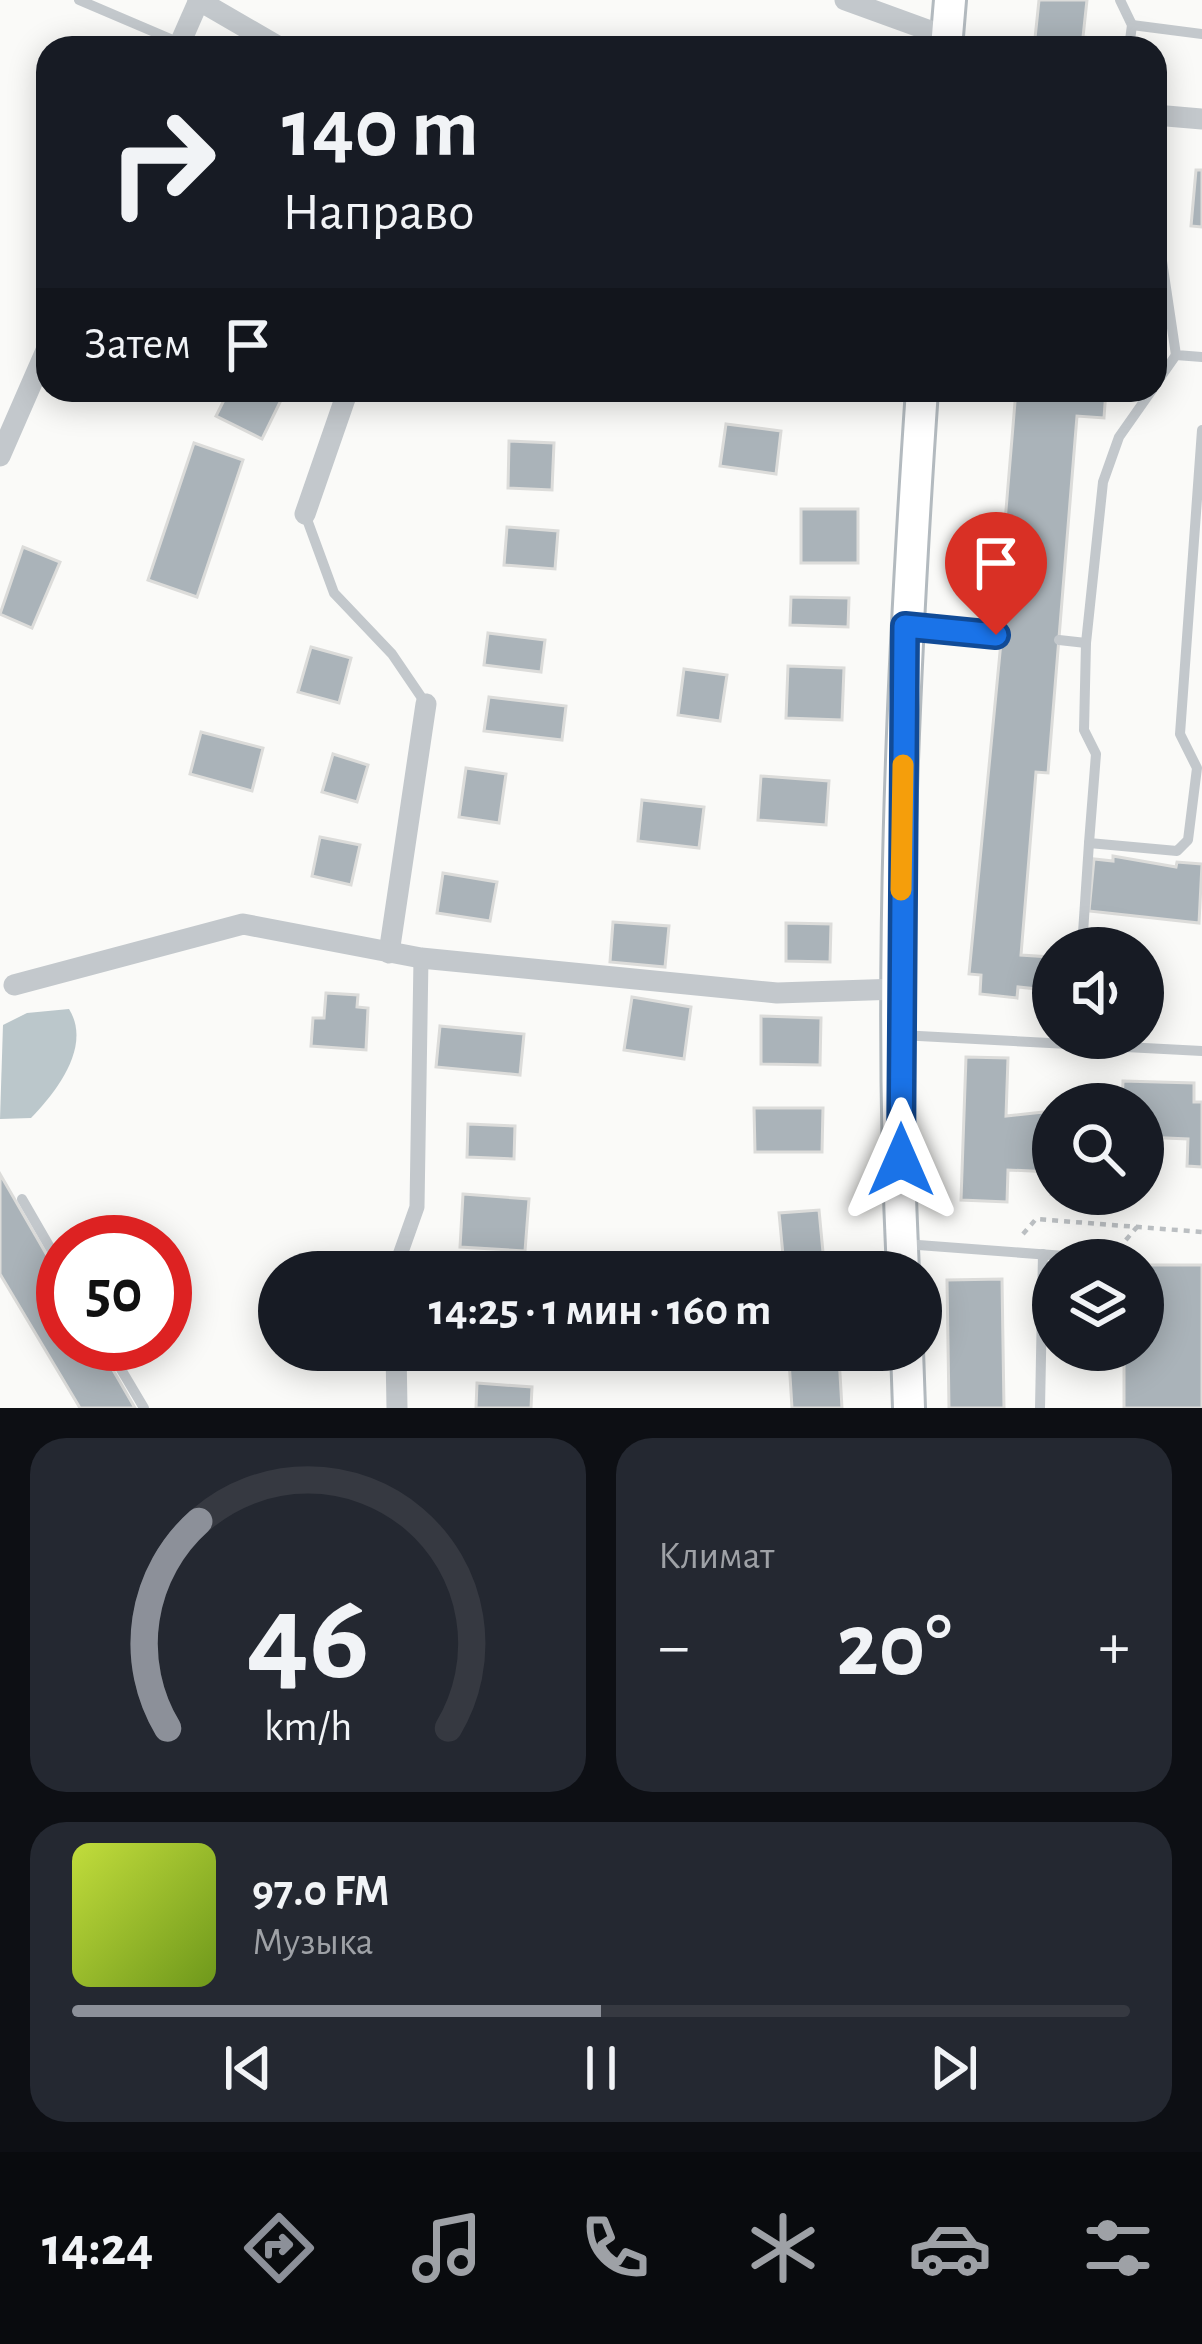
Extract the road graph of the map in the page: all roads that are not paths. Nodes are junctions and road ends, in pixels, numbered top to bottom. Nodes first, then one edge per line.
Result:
1 (79, 0) edge
2 (199, 0) edge
3 (845, 0) edge
4 (950, 0) edge
5 (1120, 0) edge
6 (1132, 26) junction
7 (1202, 34) edge
8 (157, 36) edge
9 (183, 36) edge
10 (260, 36) edge
11 (930, 36) edge
12 (947, 36) edge
13 (1131, 36) edge
14 (1167, 116) edge
15 (1202, 118) edge
16 (1167, 295) edge
17 (1176, 355) junction
18 (1202, 357) edge
19 (1167, 368) edge
20 (36, 374) edge
21 (343, 402) edge
22 (921, 402) edge
23 (1143, 402) edge
24 (1202, 430) edge
25 (0, 456) edge
26 (305, 514) joint
27 (905, 626) junction
28 (996, 635) dead end
29 (1059, 640) dead end
30 (1086, 643) junction
31 (426, 704) joint
32 (1089, 843) junction
33 (1083, 927) edge
34 (389, 953) junction
35 (421, 958) junction
36 (14, 985) dead end
37 (899, 989) junction
38 (900, 1035) junction
39 (1032, 1040) edge
40 (1164, 1048) edge
41 (1202, 1051) edge
42 (22, 1199) dead end
43 (36, 1223) edge
44 (402, 1251) edge
45 (902, 1251) edge
46 (1032, 1253) edge
47 (942, 1256) edge
48 (122, 1371) edge
49 (396, 1371) edge
50 (908, 1371) edge
51 (1041, 1371) edge
52 (144, 1408) edge
53 (397, 1408) edge
54 (910, 1408) edge
55 (1040, 1408) edge

1 - 8 lane
2 - 9 street
2 - 10 street
3 - 11 street
4 - 12 main road
5 - 6 lane
6 - 7 lane
6 - 13 lane
14 - 15 street
16 - 17 lane
17 - 18 lane
17 - 19 lane
20 - 25 street
21 - 26 street
22 - 27 main road
23 - 30 lane
24 - 32 lane
26 - 31 lane
27 - 28 lane
27 - 37 main road
29 - 30 lane
30 - 32 lane
31 - 34 street
32 - 33 lane
34 - 35 street
34 - 36 street
35 - 37 street
35 - 44 street
37 - 38 main road
38 - 39 lane
38 - 45 main road
40 - 41 lane
42 - 43 lane
46 - 47 lane
48 - 52 lane
49 - 53 street
50 - 54 main road
51 - 55 lane

